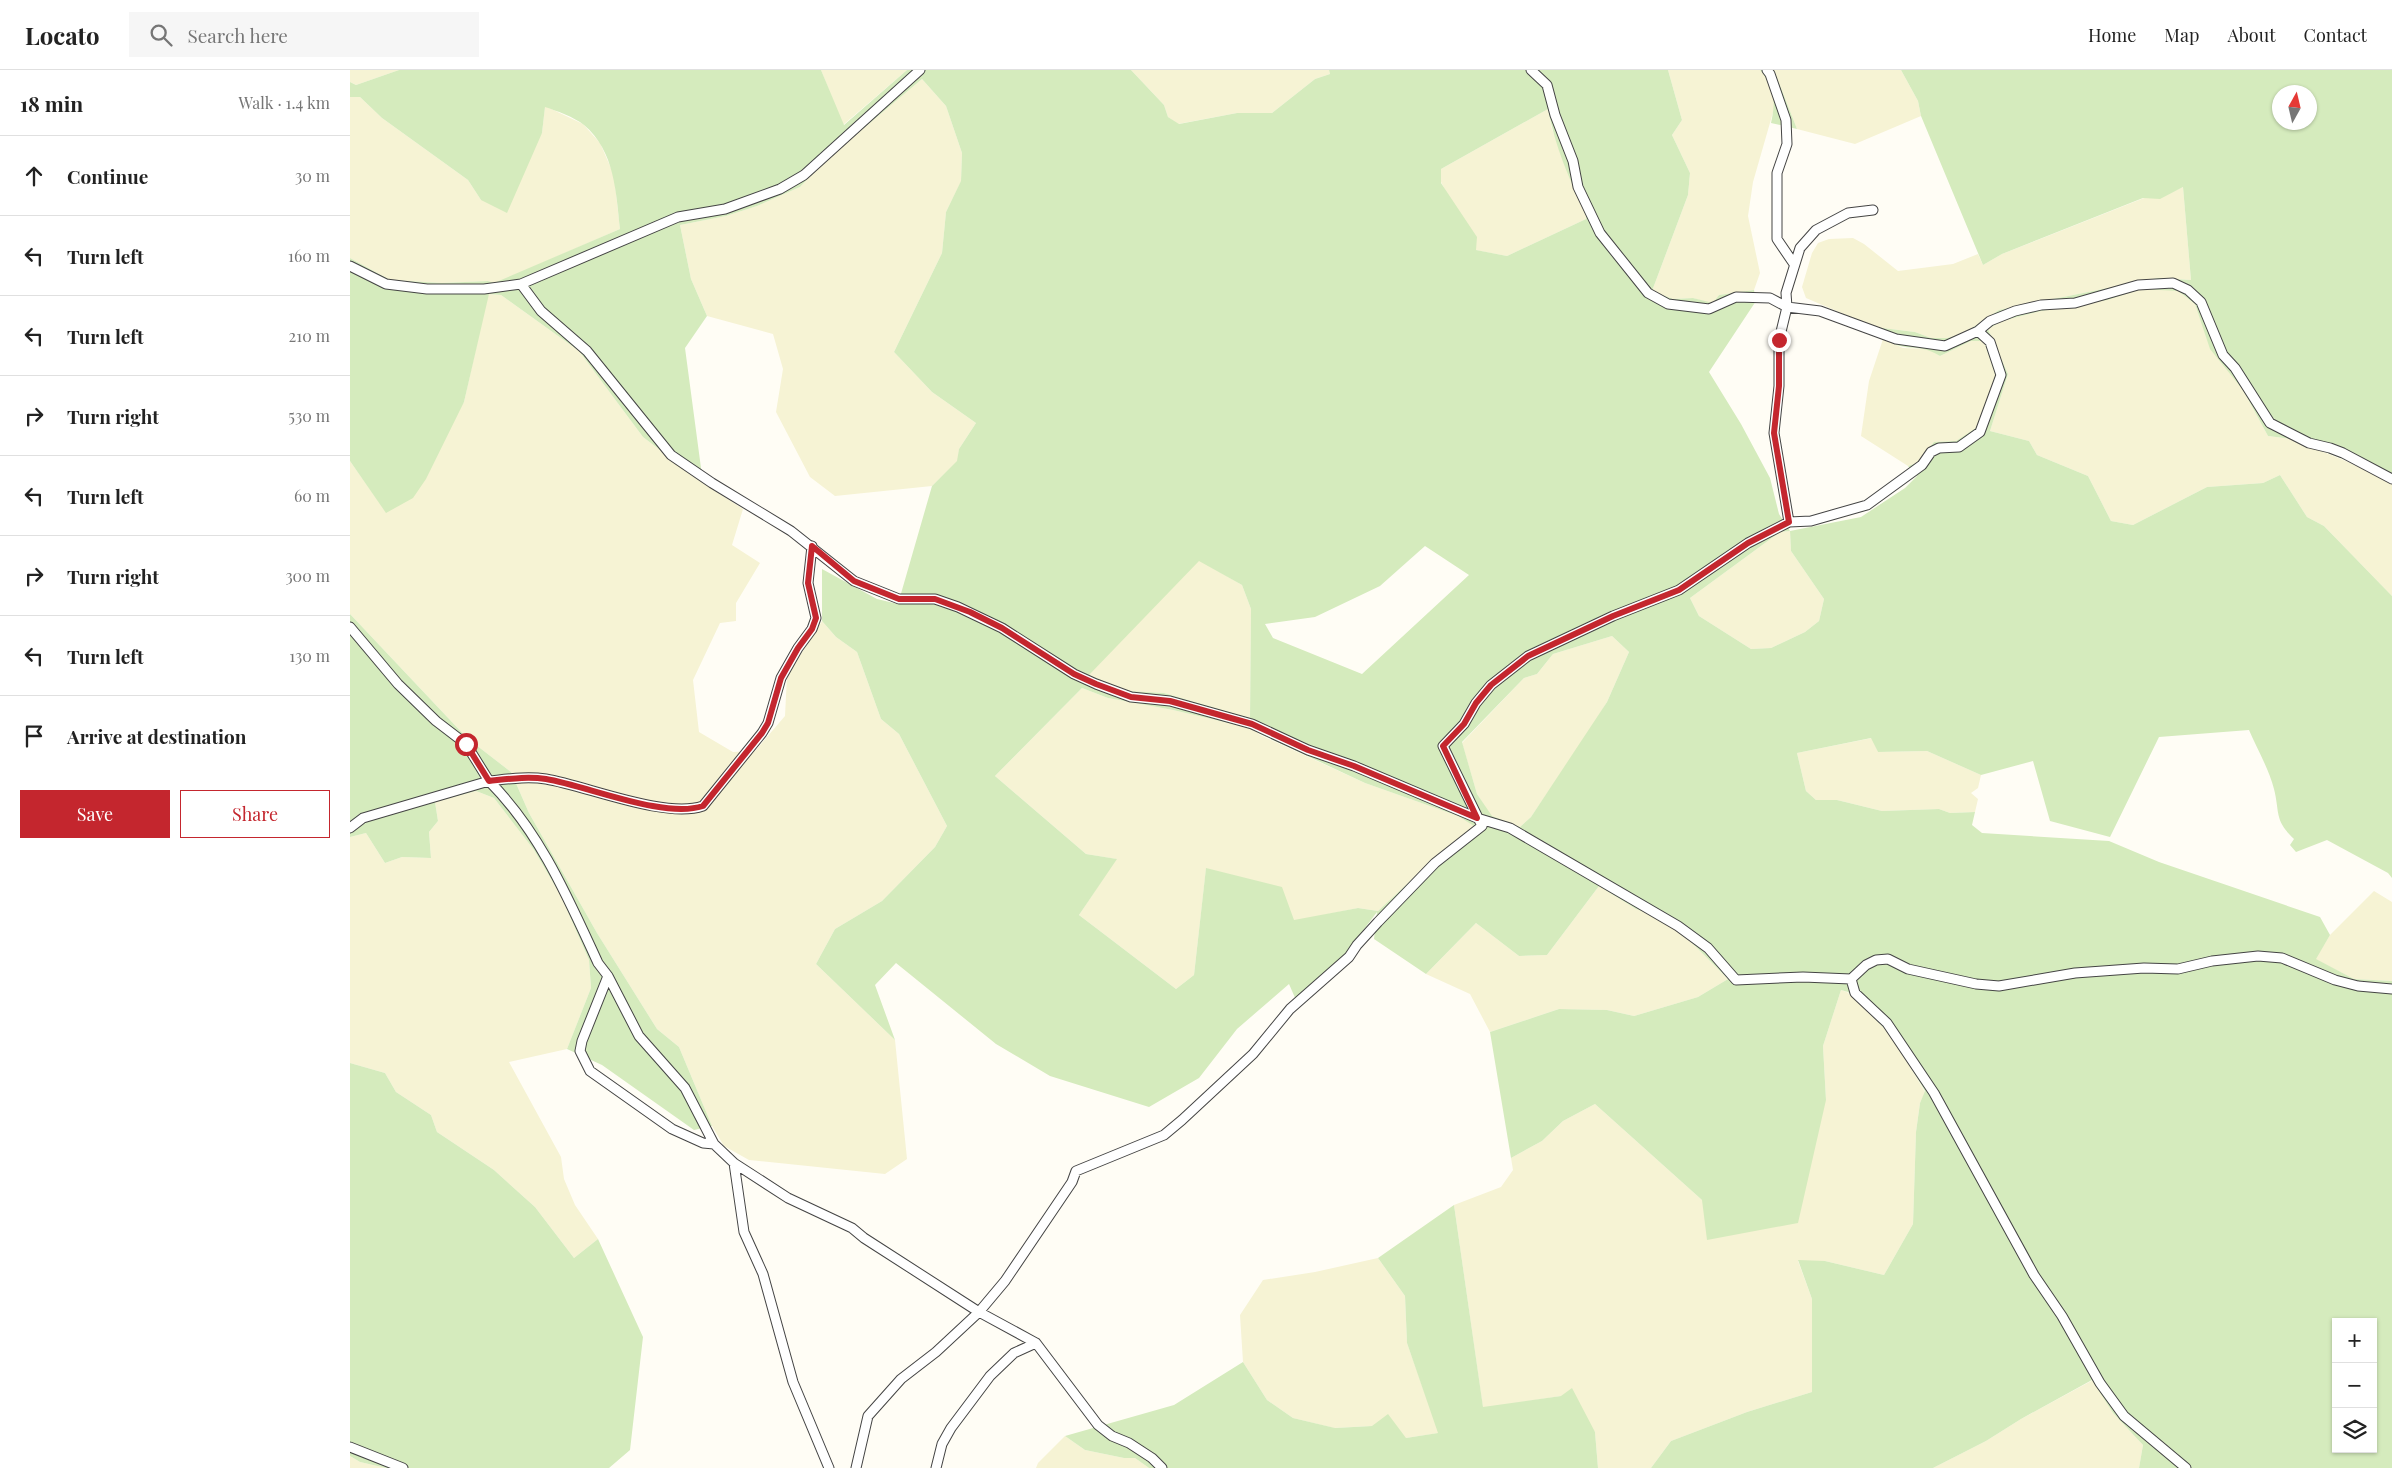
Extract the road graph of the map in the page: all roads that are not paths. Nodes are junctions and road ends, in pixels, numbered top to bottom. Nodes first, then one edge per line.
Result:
1 (920, 70) edge
2 (1531, 70) edge
3 (1767, 70) edge
4 (1874, 210) dead end
5 (1794, 264) junction
6 (350, 266) edge
7 (522, 284) junction
8 (1786, 307) junction
9 (1978, 331) junction
10 (2392, 479) edge
11 (1789, 522) junction
12 (812, 546) junction
13 (350, 627) edge
14 (489, 781) junction
15 (1477, 818) junction
16 (350, 828) edge
17 (608, 976) junction
18 (1851, 980) junction
19 (2392, 989) edge
20 (714, 1144) junction
21 (734, 1162) junction
22 (979, 1312) junction
23 (1036, 1343) junction
24 (350, 1446) edge
25 (403, 1468) edge
26 (829, 1468) edge
27 (856, 1468) edge
28 (936, 1468) edge
29 (1162, 1468) edge
30 (2186, 1468) edge

1 - 7 street
2 - 8 street
3 - 5 street
4 - 5 street
5 - 8 street
6 - 7 street
7 - 12 street
8 - 9 street
8 - 11 street
9 - 10 street
9 - 11 street
11 - 15 street
12 - 14 street
12 - 15 street
13 - 14 street
14 - 16 street
14 - 17 street
15 - 18 street
15 - 22 street
17 - 20 street
17 - 20 street
18 - 19 street
18 - 30 street
20 - 21 street
21 - 22 street
21 - 26 street
22 - 23 street
22 - 27 street
23 - 28 street
23 - 29 street
24 - 25 street

